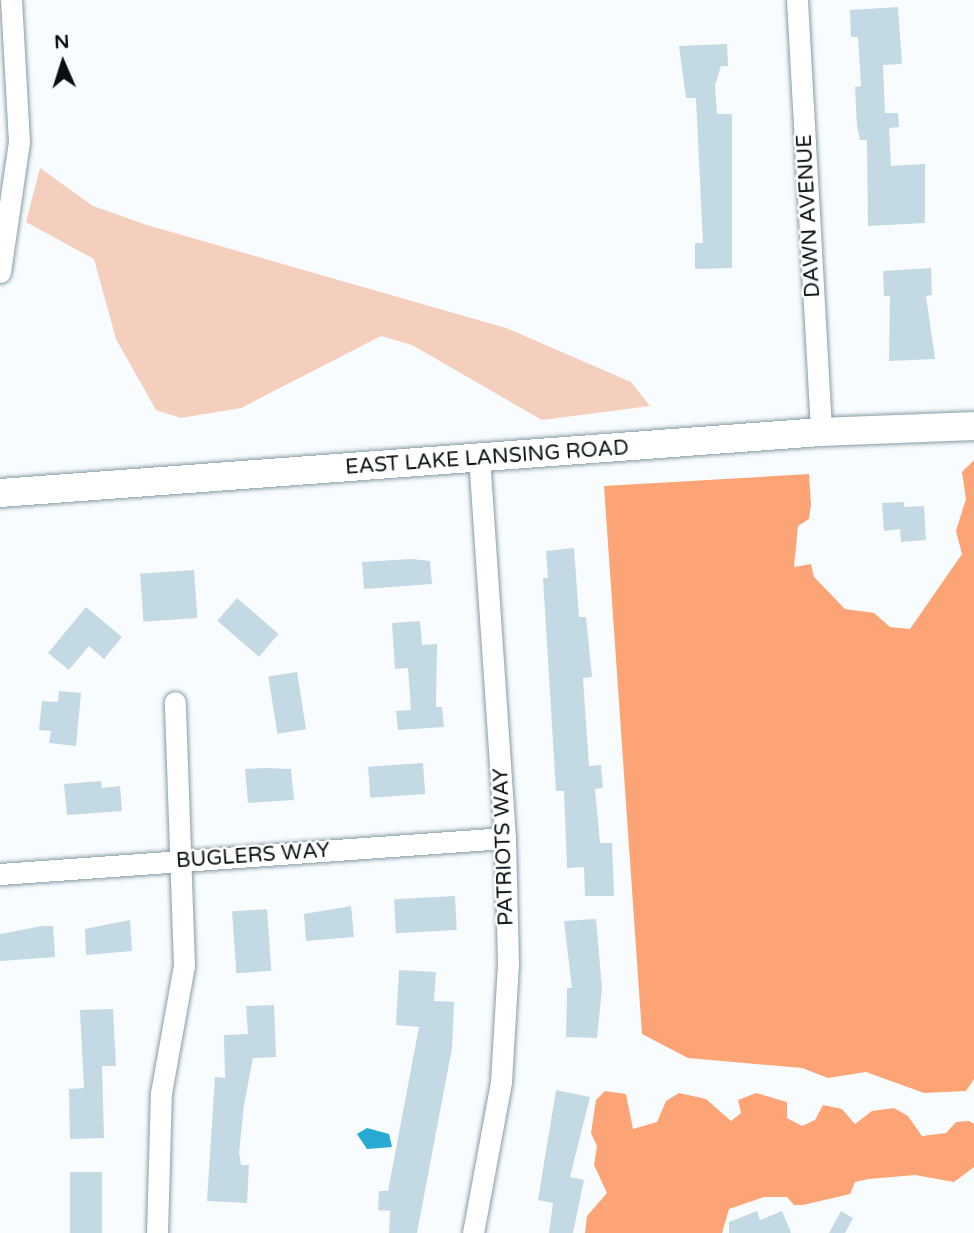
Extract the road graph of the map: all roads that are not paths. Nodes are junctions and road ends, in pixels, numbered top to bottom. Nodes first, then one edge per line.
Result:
1 (11, 0) edge
2 (797, 0) edge
3 (0, 272) edge
4 (974, 426) edge
5 (821, 432) junction
6 (479, 459) junction
7 (0, 493) edge
8 (175, 702) dead end
9 (505, 838) junction
10 (182, 861) junction
11 (0, 874) edge
12 (157, 1233) edge
13 (473, 1233) edge

1 - 3 street
2 - 5 street, DAWN AVENUE
4 - 5 main road, EAST LAKE LANSING ROAD
5 - 6 main road, EAST LAKE LANSING ROAD
6 - 7 main road, EAST LAKE LANSING ROAD
6 - 9 street, PATRIOTS WAY
8 - 10 street
9 - 10 street, BUGLERS WAY
9 - 13 street, PATRIOTS WAY
10 - 11 street, BUGLERS WAY
10 - 12 street

